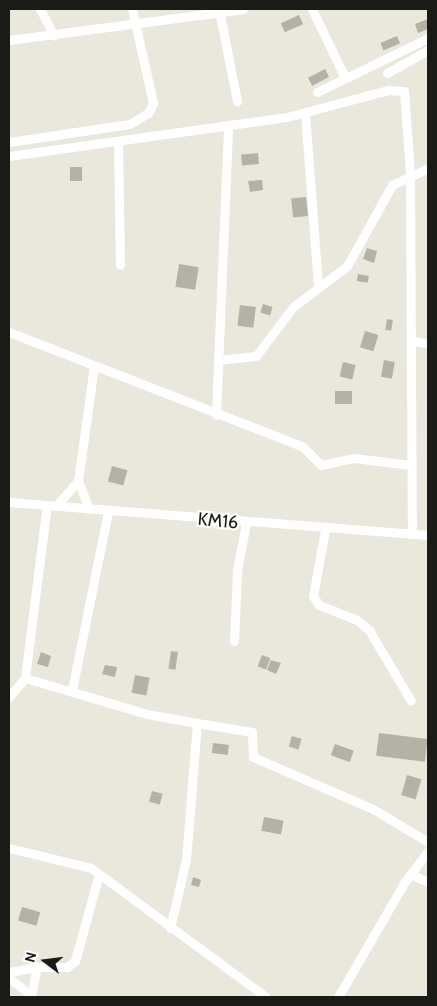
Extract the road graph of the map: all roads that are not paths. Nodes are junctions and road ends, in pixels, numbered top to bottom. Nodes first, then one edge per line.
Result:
1 (40, 9) edge
2 (132, 9) edge
3 (243, 9) edge
4 (312, 9) edge
5 (220, 15) junction
6 (138, 22) junction
7 (54, 35) junction
8 (428, 38) edge
9 (9, 40) edge
10 (428, 50) edge
11 (387, 73) dead end
12 (345, 78) junction
13 (317, 92) dead end
14 (238, 101) dead end
15 (305, 113) junction
16 (228, 126) junction
17 (9, 142) edge
18 (118, 142) junction
19 (9, 156) edge
20 (428, 168) edge
21 (410, 173) junction
22 (120, 265) dead end
23 (318, 288) junction
24 (9, 332) edge
25 (414, 341) junction
26 (428, 344) edge
27 (218, 360) junction
28 (94, 366) junction
29 (216, 415) junction
30 (411, 465) junction
31 (78, 481) junction
32 (9, 502) edge
33 (52, 506) junction
34 (89, 509) junction
35 (108, 511) junction
36 (246, 524) junction
37 (325, 530) junction
38 (412, 534) junction
39 (428, 535) edge
40 (234, 641) dead end
41 (26, 678) junction
42 (72, 690) junction
43 (9, 695) edge
44 (411, 701) dead end
45 (197, 723) junction
46 (428, 842) edge
47 (9, 848) edge
48 (428, 851) edge
49 (99, 874) junction
50 (410, 874) junction
51 (428, 882) edge
52 (170, 928) junction
53 (37, 967) junction
54 (9, 972) edge
55 (9, 978) edge
56 (31, 996) edge
57 (260, 996) edge
58 (338, 997) edge

1 - 7 street
2 - 6 street
3 - 5 street
4 - 12 street
5 - 6 street
5 - 14 street
6 - 7 street
6 - 17 street
7 - 9 street
8 - 12 street
10 - 11 street
12 - 13 street
15 - 16 street
15 - 21 street
15 - 23 street
16 - 18 street
16 - 27 street
18 - 19 street
18 - 22 street
20 - 21 street
21 - 23 street
21 - 25 street
23 - 27 street
24 - 28 street
25 - 26 street
25 - 30 street
27 - 29 street
28 - 29 street
28 - 31 street
29 - 30 street
30 - 38 street
31 - 33 street
31 - 34 street
32 - 33 street, KM16
33 - 34 street, KM16
33 - 41 street
34 - 35 street, KM16
35 - 36 street, KM16
35 - 42 street
36 - 37 street, KM16
36 - 40 street
37 - 38 street, KM16
37 - 44 street
38 - 39 street, KM16
41 - 42 street
41 - 43 street
42 - 45 street
45 - 46 street
45 - 52 street
47 - 49 street
48 - 50 street
49 - 52 street
49 - 53 street
50 - 51 street
50 - 58 street
52 - 57 street
53 - 54 street
53 - 56 street
55 - 56 street

